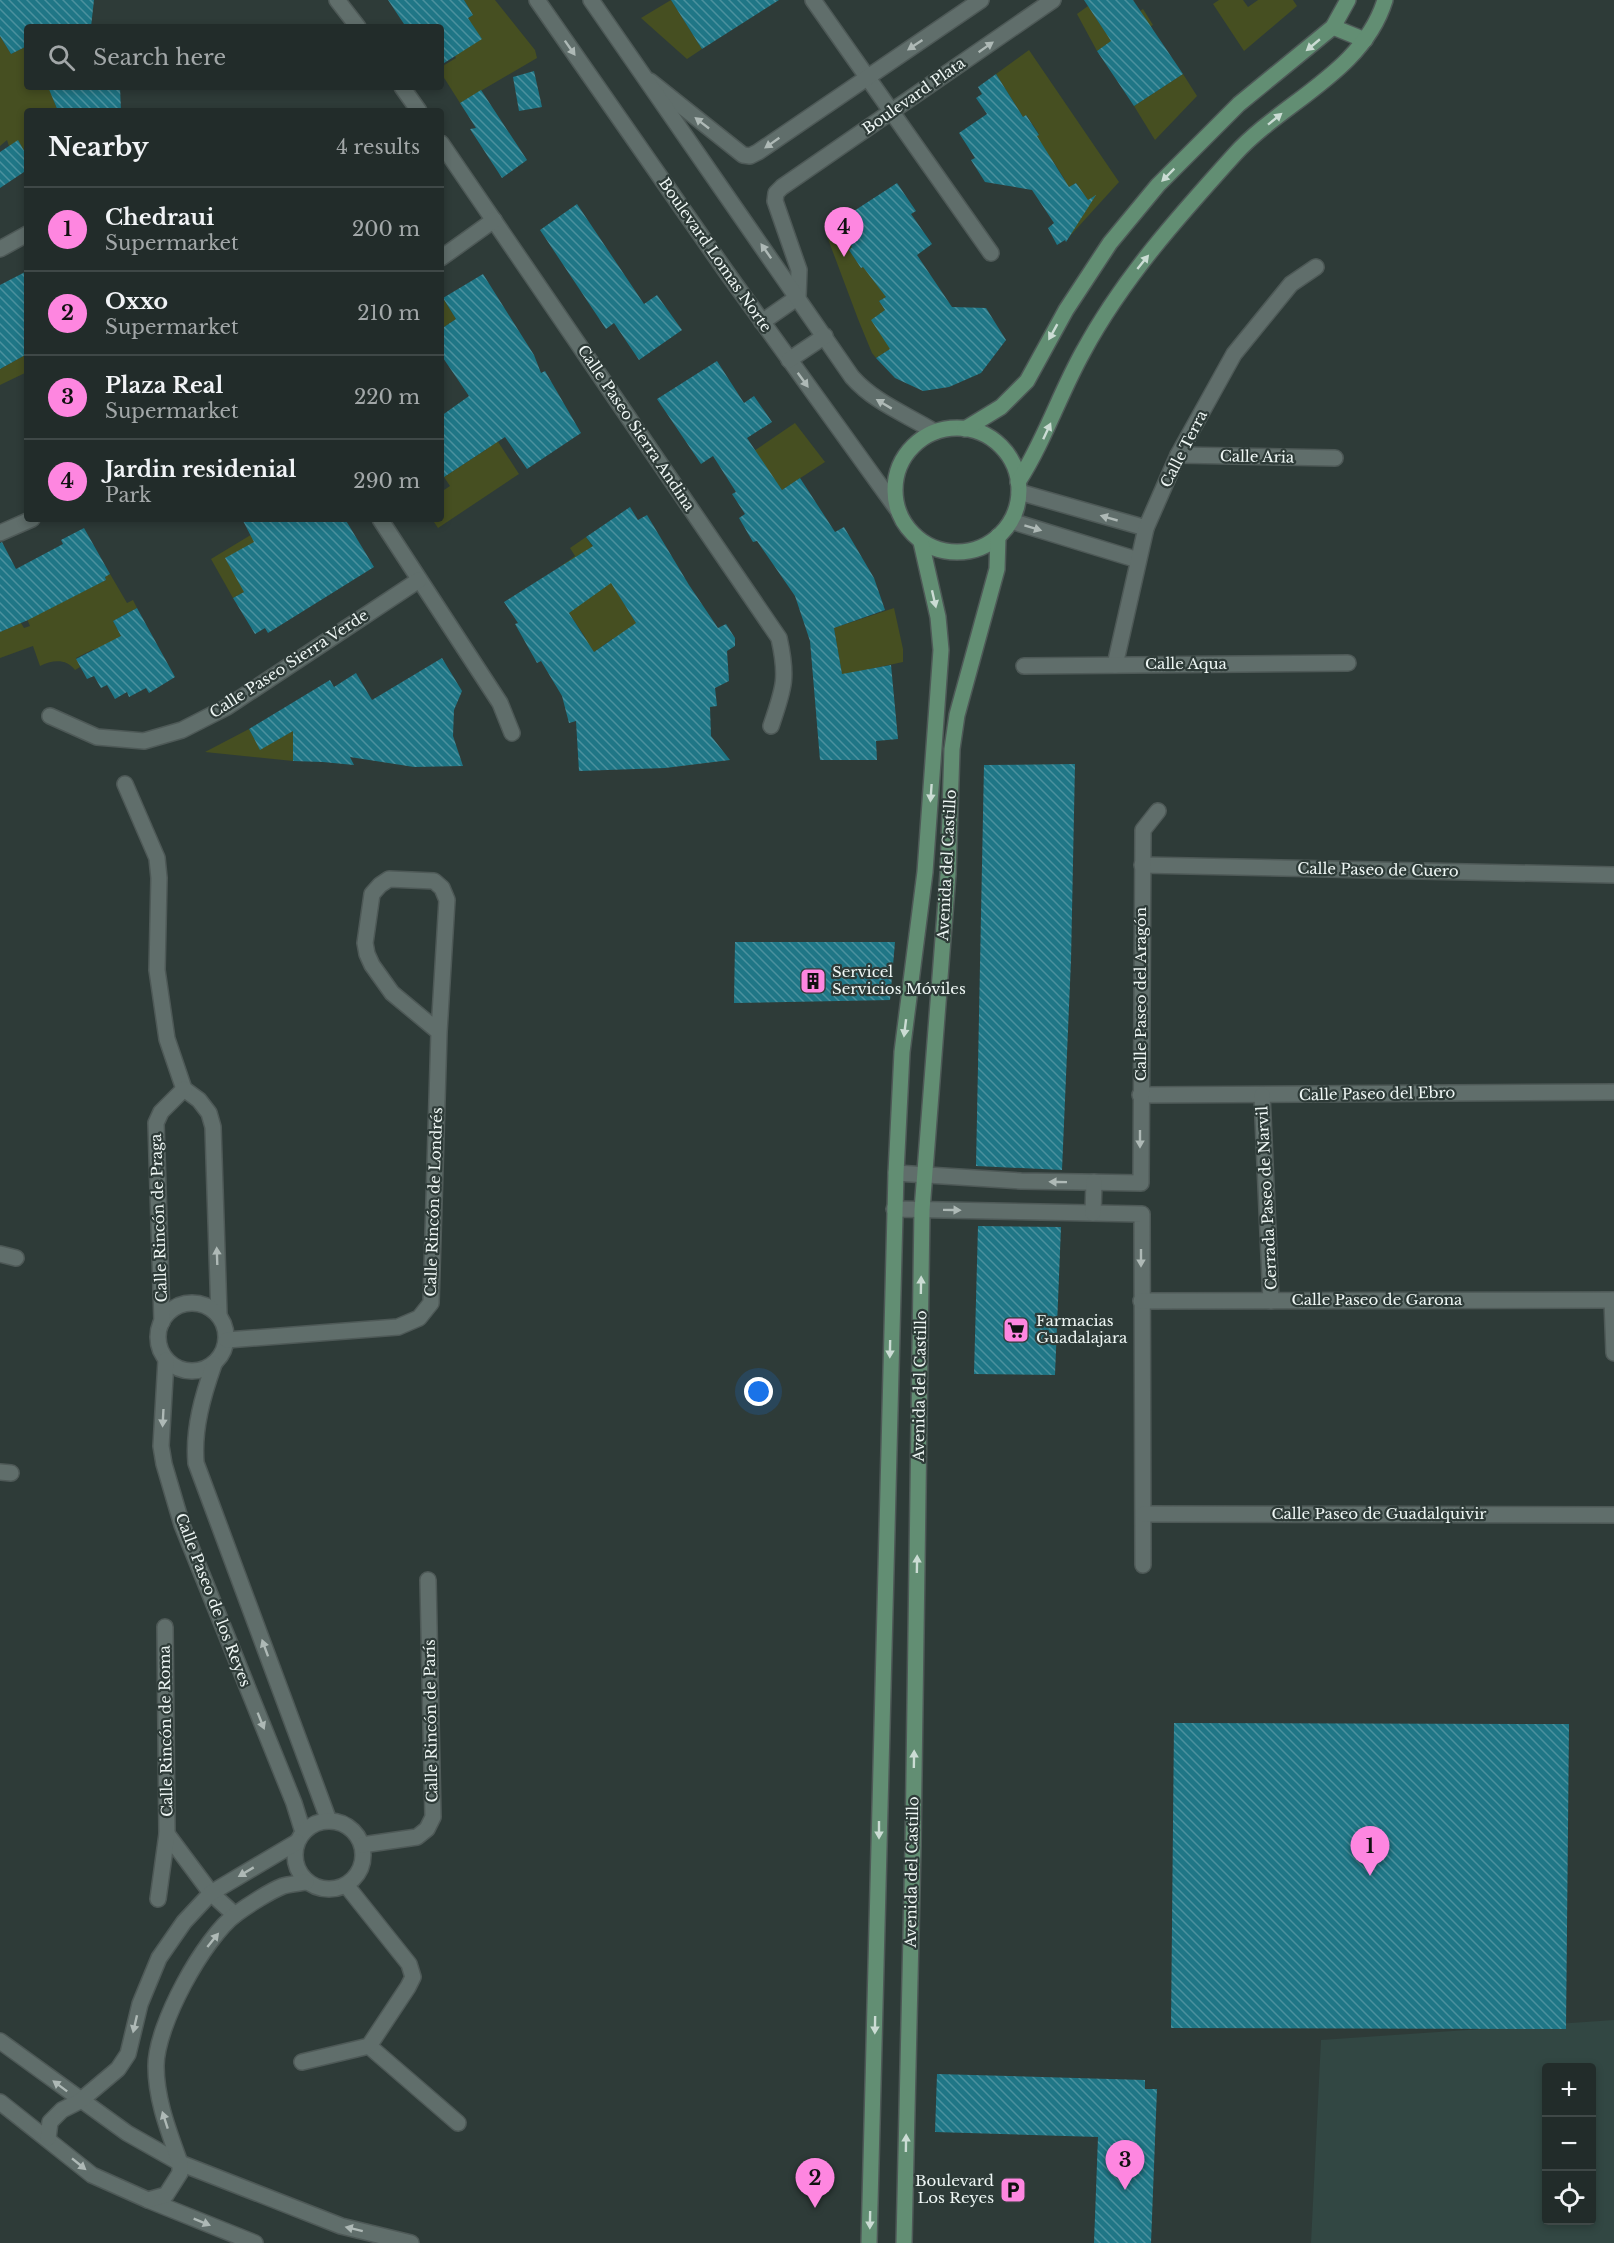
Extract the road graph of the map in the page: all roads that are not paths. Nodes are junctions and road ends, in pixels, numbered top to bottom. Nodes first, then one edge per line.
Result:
1 (337, 0) edge
2 (537, 0) edge
3 (591, 0) edge
4 (813, 0) edge
5 (981, 0) edge
6 (1053, 0) edge
7 (1348, 0) edge
8 (1385, 0) edge
9 (356, 24) edge
10 (1333, 27) junction
11 (1365, 40) junction
12 (645, 77) junction
13 (867, 77) junction
14 (404, 90) edge
15 (417, 108) edge
16 (892, 112) junction
17 (444, 147) edge
18 (494, 220) junction
19 (24, 236) edge
20 (0, 249) edge
21 (991, 253) dead end
22 (444, 256) edge
23 (1316, 267) dead end
24 (798, 297) junction
25 (762, 322) junction
26 (825, 336) junction
27 (789, 360) junction
28 (965, 429) junction
29 (935, 432) junction
30 (1178, 455) junction
31 (1335, 458) dead end
32 (1018, 487) junction
33 (897, 508) junction
34 (1011, 521) junction
35 (25, 522) edge
36 (382, 522) edge
37 (1146, 528) junction
38 (0, 533) edge
39 (998, 536) junction
40 (921, 542) junction
41 (1138, 560) junction
42 (419, 580) junction
43 (1348, 663) dead end
44 (1115, 665) junction
45 (1024, 666) dead end
46 (50, 717) dead end
47 (771, 726) dead end
48 (512, 733) dead end
49 (125, 784) dead end
50 (1158, 811) dead end
51 (1142, 865) junction
52 (925, 872) junction
53 (948, 874) junction
54 (1614, 875) edge
55 (439, 1032) junction
56 (184, 1089) junction
57 (1614, 1092) edge
58 (1140, 1095) junction
59 (1262, 1095) junction
60 (896, 1173) junction
61 (924, 1174) junction
62 (1094, 1182) junction
63 (894, 1209) junction
64 (922, 1210) junction
65 (1093, 1213) junction
66 (0, 1254) edge
67 (16, 1258) dead end
68 (1271, 1300) junction
69 (1613, 1300) edge
70 (1141, 1301) junction
71 (219, 1315) junction
72 (162, 1322) junction
73 (227, 1340) junction
74 (1614, 1353) edge
75 (166, 1360) junction
76 (214, 1364) junction
77 (1144, 1514) junction
78 (1614, 1515) edge
79 (1143, 1564) dead end
80 (428, 1580) dead end
81 (165, 1627) dead end
82 (329, 1821) junction
83 (167, 1834) junction
84 (300, 1837) junction
85 (362, 1845) junction
86 (306, 1882) junction
87 (346, 1885) junction
88 (211, 1893) junction
89 (158, 1899) dead end
90 (235, 1915) junction
91 (0, 2041) edge
92 (369, 2046) junction
93 (302, 2062) dead end
94 (80, 2101) junction
95 (0, 2102) edge
96 (458, 2123) dead end
97 (48, 2138) junction
98 (180, 2163) junction
99 (148, 2200) junction
100 (255, 2243) edge
101 (411, 2243) edge
102 (869, 2243) edge
103 (904, 2243) edge

1 - 9 street
2 -> 25 street, Boulevard Lomas Norte
3 - 12 street
4 - 13 street
5 -> 13 street
16 -> 6 street, Boulevard Plata
7 - 10 main road
8 - 11 main road
10 - 11 main road
10 -> 28 main road
32 -> 11 main road
13 -> 12 street
24 -> 12 street
13 - 16 street
14 - 15 street
16 - 21 street
16 - 24 street, Boulevard Plata
17 - 18 street, Calle Paseo Sierra Andina
18 - 22 street
18 - 47 street, Calle Paseo Sierra Andina
19 - 20 street
23 - 30 street, Calle Terra
24 - 25 street
24 - 26 street
25 - 27 street, Boulevard Lomas Norte
26 - 27 street
29 -> 26 street
27 -> 33 street, Boulevard Lomas Norte
28 - 29 main road
28 - 32 main road
29 - 33 main road
30 - 31 street, Calle Aria
30 - 37 street, Calle Terra
32 - 34 main road
37 -> 32 street
33 - 40 main road
34 - 39 main road
34 -> 41 street
35 - 38 street
36 - 42 street
37 - 41 street, Calle Terra
39 - 40 main road
39 - 53 main road, Avenida del Castillo
40 -> 52 main road, Avenida del Castillo
41 - 44 street, Calle Terra
42 - 46 street, Calle Paseo Sierra Verde
42 - 48 street
43 - 44 street, Calle Aqua
44 - 45 street, Calle Aqua
49 - 56 street
50 - 51 street, Calle Paseo del Aragón
51 - 54 street, Calle Paseo de Cuero
51 - 58 street, Calle Paseo del Aragón
52 - 53 main road
52 -> 60 main road, Avenida del Castillo
53 - 61 main road, Avenida del Castillo
55 - 55 street, Calle Rincón de Londrés
55 - 73 street, Calle Rincón de Londrés
71 -> 56 street
56 - 72 street, Calle Rincón de Praga
57 - 59 street, Calle Paseo del Ebro
58 - 59 street, Calle Paseo del Ebro
58 -> 62 street, Calle Paseo del Aragón
59 - 68 street, Cerrada Paseo de Narvil
60 - 61 street
60 - 63 main road, Avenida del Castillo
62 -> 61 street
61 - 64 main road, Avenida del Castillo
62 - 65 street
63 - 64 street
63 -> 102 main road, Avenida del Castillo
64 -> 65 street
103 -> 64 main road, Avenida del Castillo
65 -> 70 street
66 - 67 street
68 - 69 street, Calle Paseo de Garona
68 - 70 street, Calle Paseo de Garona
69 - 74 street
70 - 77 street
71 - 72 street
71 - 73 street
72 - 75 street
73 - 76 street
75 - 76 street
75 -> 84 street, Calle Paseo de los Reyes
82 -> 76 street, Calle Paseo de los Reyes
77 - 78 street, Calle Paseo de Guadalquivir
77 - 79 street
80 - 85 street, Calle Rincón de París
81 - 83 street, Calle Rincón de Roma
82 - 84 street
82 - 85 street
83 - 88 street, Calle Rincón de Roma
83 - 89 street, Calle Rincón de Roma
84 - 86 street
84 -> 88 street
85 - 87 street
86 - 87 street
86 - 90 street
87 - 92 street
88 - 90 street, Calle Rincón de Roma
88 -> 94 street
98 -> 90 street
94 -> 91 street
92 - 93 street
92 - 96 street
94 - 97 street
94 - 98 street
95 - 97 street
97 -> 99 street
98 - 99 street
101 -> 98 street
99 -> 100 street

